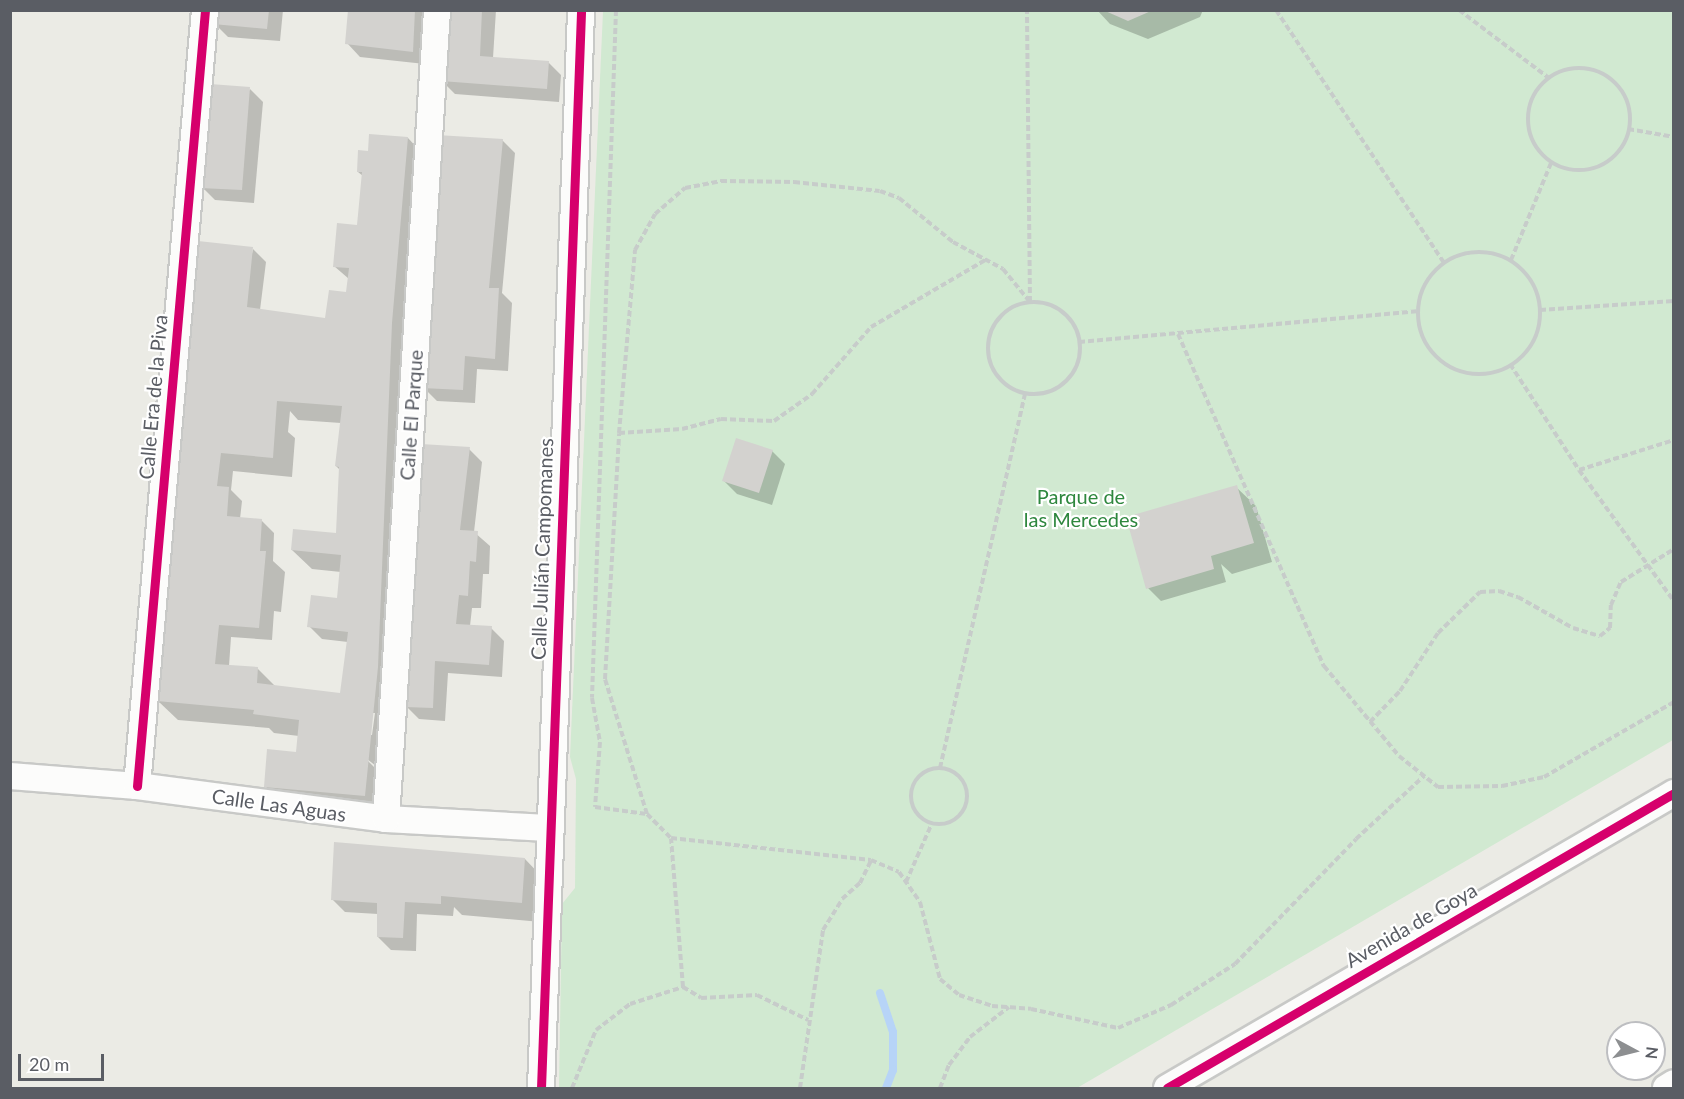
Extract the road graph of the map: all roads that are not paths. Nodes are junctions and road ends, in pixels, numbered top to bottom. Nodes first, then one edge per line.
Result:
1 (205, 10) edge
2 (437, 10) edge
3 (581, 10) edge
4 (10, 776) edge
5 (137, 786) junction
6 (1674, 793) edge
7 (386, 819) junction
8 (548, 828) junction
9 (1674, 1083) edge
10 (541, 1089) edge
11 (1167, 1089) edge
12 (1665, 1089) edge

1 - 5 street, Calle Era de la Piva
2 - 7 street, Calle El Parque
3 - 8 street, Calle Julián Campomanes
4 - 5 street, Calle Las Aguas
5 - 7 street, Calle Las Aguas
6 - 11 street, Avenida de Goya
7 - 8 street, Calle Las Aguas
8 - 10 street, Calle Julián Campomanes
9 - 12 street

